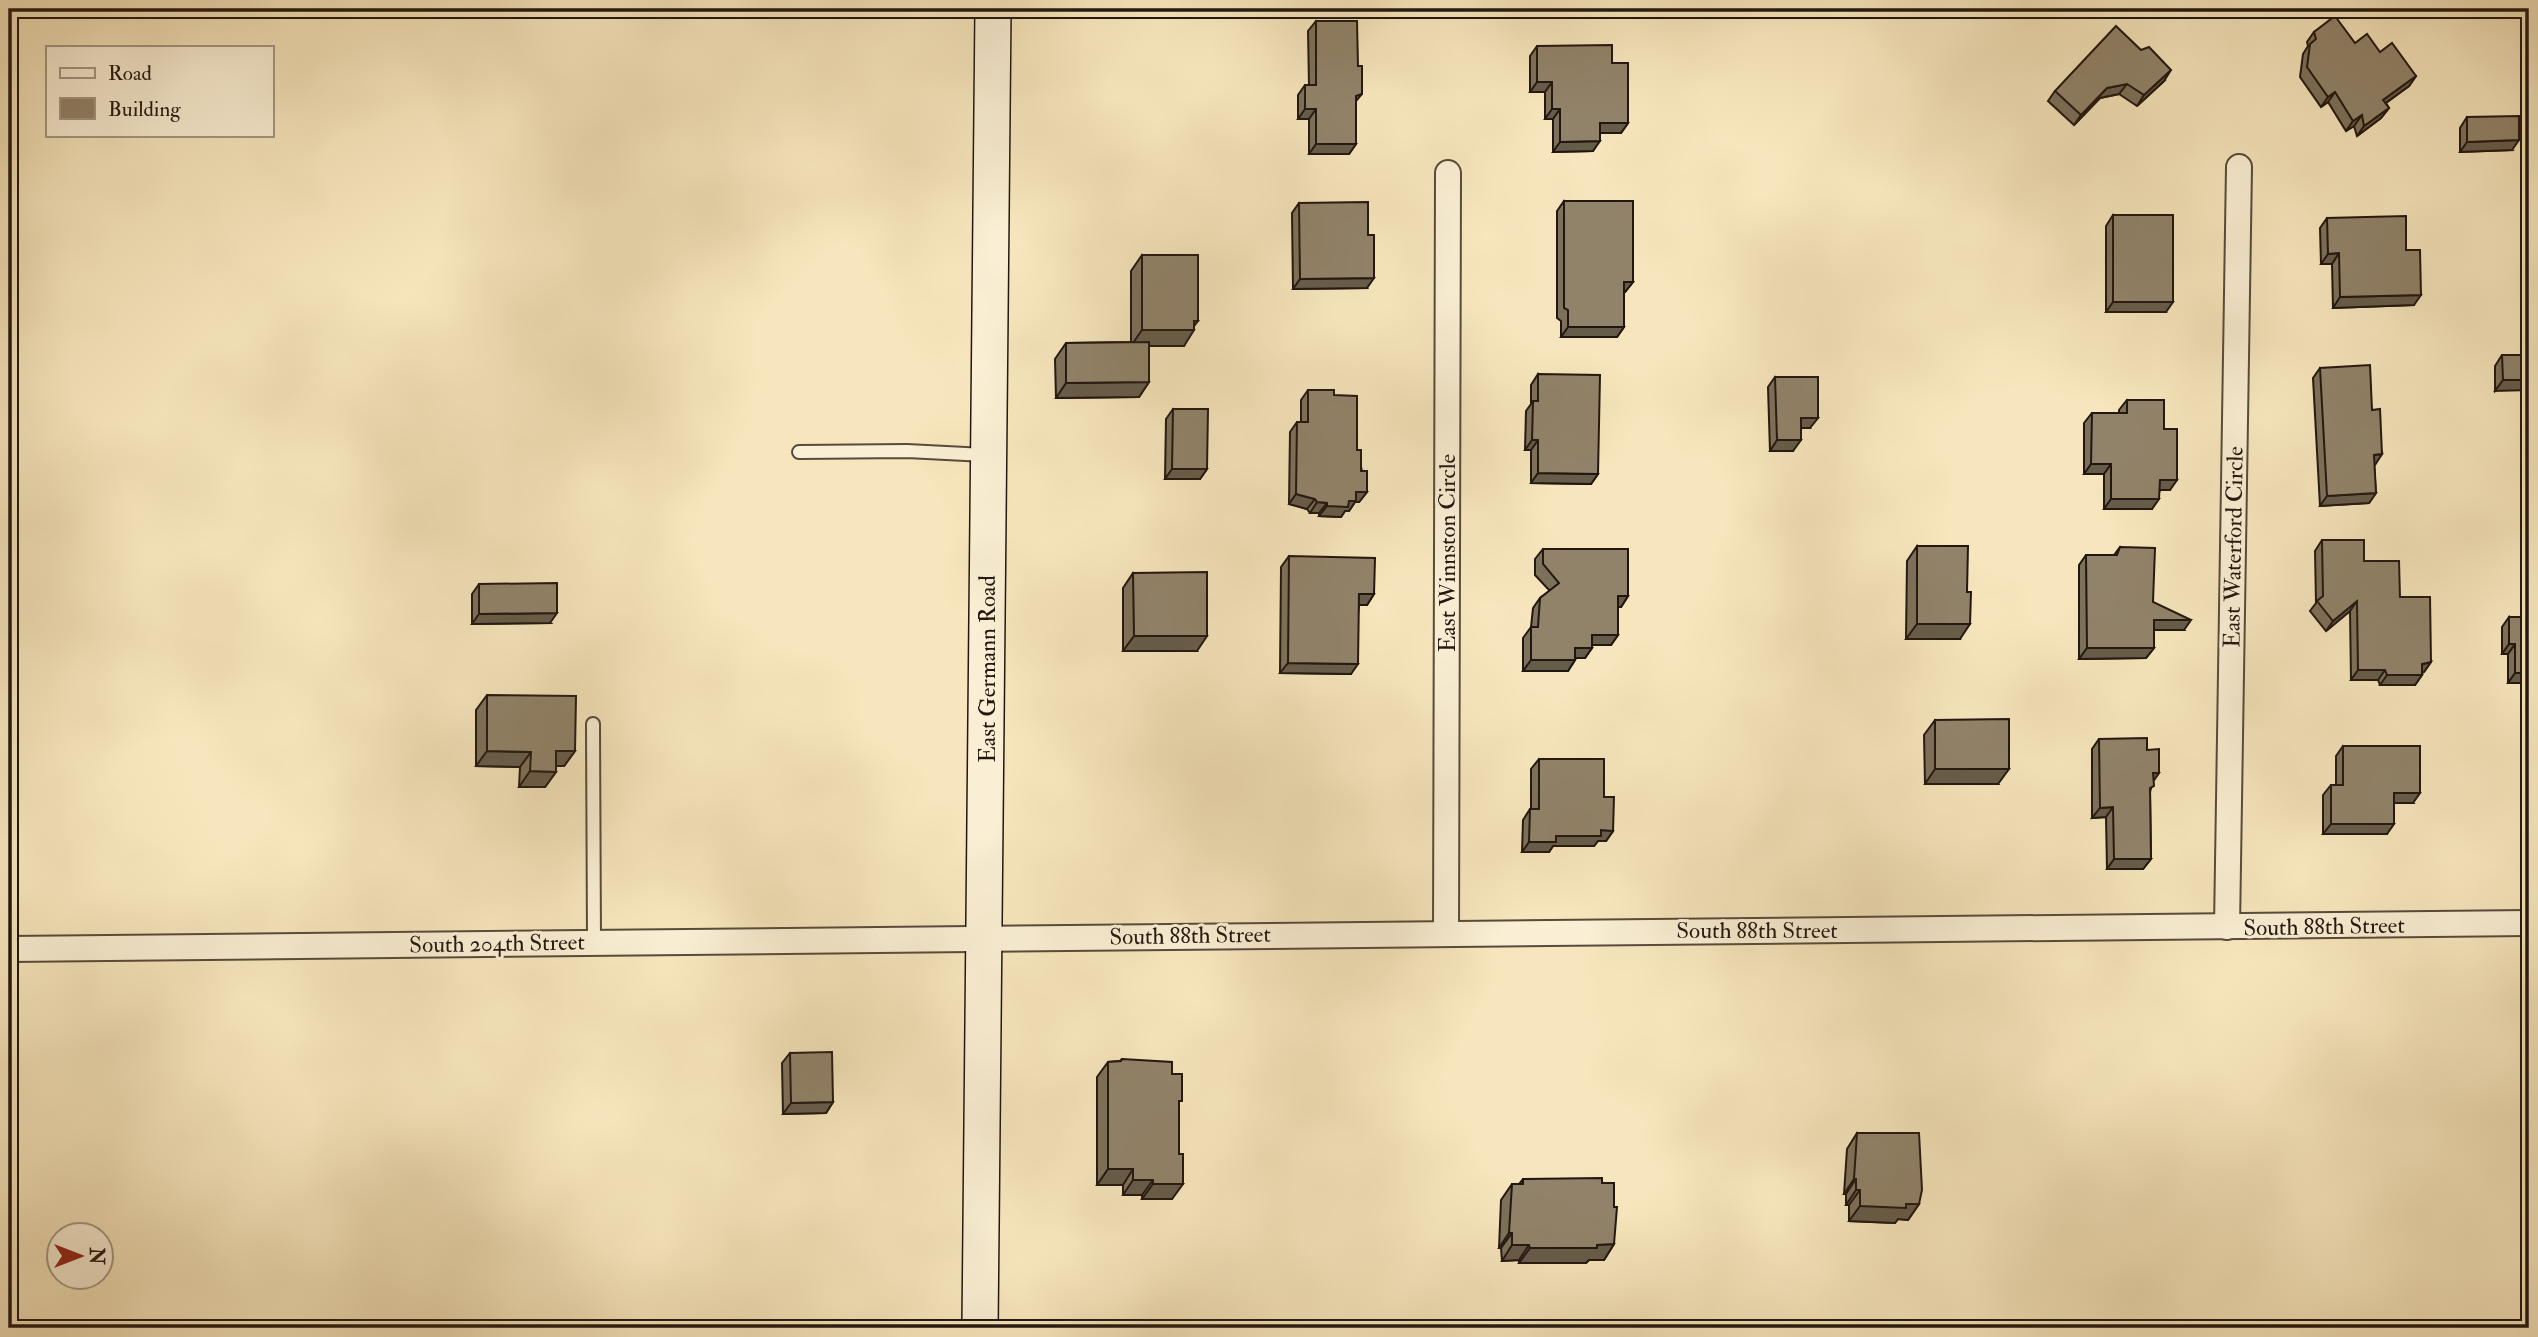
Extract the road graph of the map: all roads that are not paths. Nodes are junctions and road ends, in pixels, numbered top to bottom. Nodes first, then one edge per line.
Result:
1 (993, 9) edge
2 (2239, 167) dead end
3 (1448, 173) dead end
4 (799, 452) dead end
5 (989, 455) junction
6 (593, 724) dead end
7 (2529, 923) edge
8 (2227, 927) junction
9 (1446, 933) junction
10 (985, 938) junction
11 (594, 942) junction
12 (9, 948) edge
13 (980, 1328) edge

1 - 5 street, East Germann Road
2 - 8 street, East Waterford Circle
3 - 9 street, East Winnston Circle
4 - 5 lane
5 - 10 street, East Germann Road
6 - 11 lane
7 - 8 street, South 88th Street
8 - 9 street, South 88th Street
9 - 10 street, South 88th Street
10 - 11 street, South 204th Street
10 - 13 street, East Germann Road
11 - 12 street, South 204th Street

